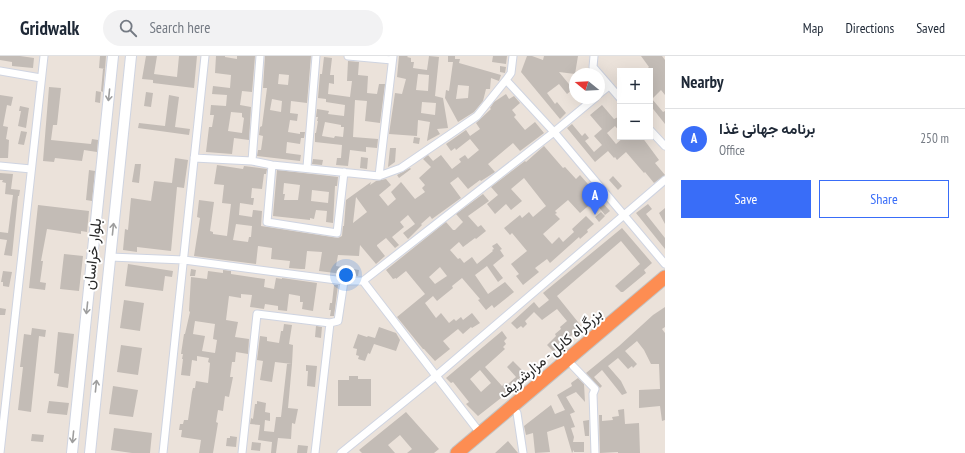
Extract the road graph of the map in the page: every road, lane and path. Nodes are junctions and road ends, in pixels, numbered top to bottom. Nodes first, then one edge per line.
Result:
1 (44, 56) edge
2 (113, 56) edge
3 (131, 56) edge
4 (205, 56) edge
5 (260, 56) edge
6 (316, 56) edge
7 (348, 56) edge
8 (513, 56) edge
9 (594, 56) edge
10 (393, 58) edge
11 (0, 71) edge
12 (41, 78) junction
13 (506, 80) junction
14 (609, 86) junction
15 (605, 89) edge
16 (617, 95) edge
17 (588, 104) edge
18 (554, 132) junction
19 (653, 133) edge
20 (105, 136) junction
21 (122, 138) junction
22 (665, 146) edge
23 (194, 158) junction
24 (252, 161) junction
25 (272, 165) junction
26 (0, 166) edge
27 (307, 167) junction
28 (31, 169) junction
29 (344, 172) junction
30 (379, 176) junction
31 (665, 180) edge
32 (624, 216) junction
33 (110, 257) junction
34 (184, 260) junction
35 (665, 264) edge
36 (665, 277) edge
37 (344, 280) junction
38 (363, 281) junction
39 (665, 288) edge
40 (330, 323) junction
41 (573, 366) junction
42 (436, 376) junction
43 (517, 414) junction
44 (480, 433) junction
45 (0, 453) edge
46 (72, 453) edge
47 (90, 453) edge
48 (163, 453) edge
49 (242, 453) edge
50 (315, 453) edge
51 (341, 453) edge
52 (456, 453) edge
53 (470, 453) edge
54 (523, 453) edge
55 (595, 453) edge

1 - 12 street
2 -> 20 main road, بلوار خراسان
3 - 21 main road, بلوار خراسان
4 - 23 street
5 - 24 street
6 - 27 street
7 - 10 street
8 - 13 street
9 - 14 street
10 - 30 street
11 - 12 street
12 - 28 street
13 - 18 street
13 - 30 street
14 - 15 street
14 - 16 street
17 - 18 street
18 - 32 street
18 - 38 street
19 - 22 street
20 - 21 main road
20 -> 46 main road, بلوار خراسان
33 -> 21 main road, بلوار خراسان
23 - 24 street
23 - 34 street
24 - 25 street
25 - 27 street
25 - 29 street
26 - 28 street
27 - 29 street
28 - 45 street
29 - 30 street
31 - 32 street
32 - 35 street
32 - 42 street
33 - 34 street
47 -> 33 main road, بلوار خراسان
34 - 37 street
34 - 48 street
36 - 44 highway, بزرگراه کابل - مزارشریف
37 - 38 street
37 - 40 street
38 - 42 street
39 - 41 highway, بزرگراه کابل - مزارشریف
40 - 49 street
40 - 50 street
41 - 43 highway, بزرگراه کابل - مزارشریف
41 - 55 street
42 - 44 street
42 - 51 street
43 - 53 highway, بزرگراه کابل - مزارشریف
43 - 54 street
44 - 52 highway, بزرگراه کابل - مزارشریف

